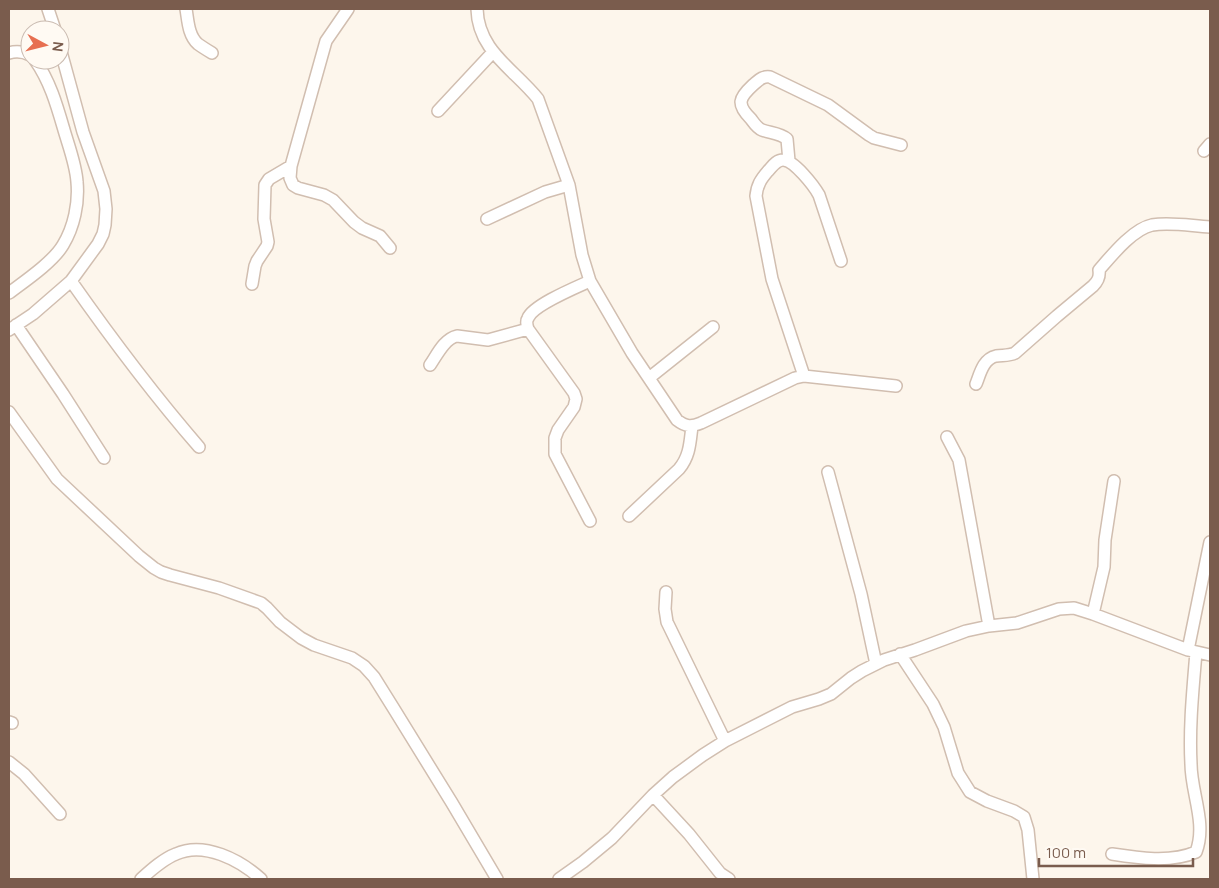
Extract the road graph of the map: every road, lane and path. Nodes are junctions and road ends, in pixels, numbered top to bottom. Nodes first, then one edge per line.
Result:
1 (186, 9) edge
2 (348, 9) edge
3 (477, 9) edge
4 (493, 52) junction
5 (212, 53) dead end
6 (42, 70) edge
7 (66, 70) edge
8 (438, 111) dead end
9 (901, 145) dead end
10 (789, 162) junction
11 (291, 166) junction
12 (569, 185) junction
13 (487, 219) dead end
14 (1210, 227) edge
15 (390, 248) dead end
16 (841, 261) dead end
17 (72, 281) junction
18 (590, 281) junction
19 (252, 284) dead end
20 (9, 293) edge
21 (713, 327) dead end
22 (12, 328) edge
23 (528, 329) junction
24 (430, 365) dead end
25 (804, 376) junction
26 (649, 378) junction
27 (976, 384) dead end
28 (896, 386) dead end
29 (9, 412) edge
30 (692, 426) junction
31 (947, 437) dead end
32 (199, 447) dead end
33 (104, 458) dead end
34 (828, 472) dead end
35 (1114, 481) dead end
36 (629, 516) dead end
37 (590, 521) dead end
38 (1210, 542) edge
39 (666, 592) dead end
40 (1093, 614) junction
41 (989, 626) junction
42 (1192, 651) junction
43 (900, 654) junction
44 (1210, 655) edge
45 (876, 664) junction
46 (726, 741) junction
47 (9, 762) edge
48 (653, 795) junction
49 (60, 814) dead end
50 (1112, 854) dead end
51 (141, 879) edge
52 (261, 879) edge
53 (496, 879) edge
54 (559, 879) edge
55 (729, 879) edge
56 (1033, 879) edge

1 - 5 street
2 - 11 street
3 - 4 street
4 - 8 street
4 - 12 street
6 - 20 street
7 - 17 street
9 - 10 street
10 - 16 street
10 - 25 street
11 - 15 street
11 - 19 street
12 - 13 street
12 - 18 street
14 - 27 street
17 - 22 street
17 - 32 street
18 - 23 street
18 - 26 street
21 - 26 street
22 - 33 street
23 - 24 street
23 - 37 street
25 - 28 street
25 - 30 street
26 - 30 street
29 - 53 street
30 - 36 street
31 - 41 street
34 - 45 street
35 - 40 street
38 - 42 street
39 - 46 street
40 - 41 street
40 - 42 street
41 - 43 street
42 - 44 street
42 - 50 street
43 - 45 street
43 - 56 street
45 - 46 street
46 - 48 street
47 - 49 street
48 - 54 street
48 - 55 street
51 - 52 street

